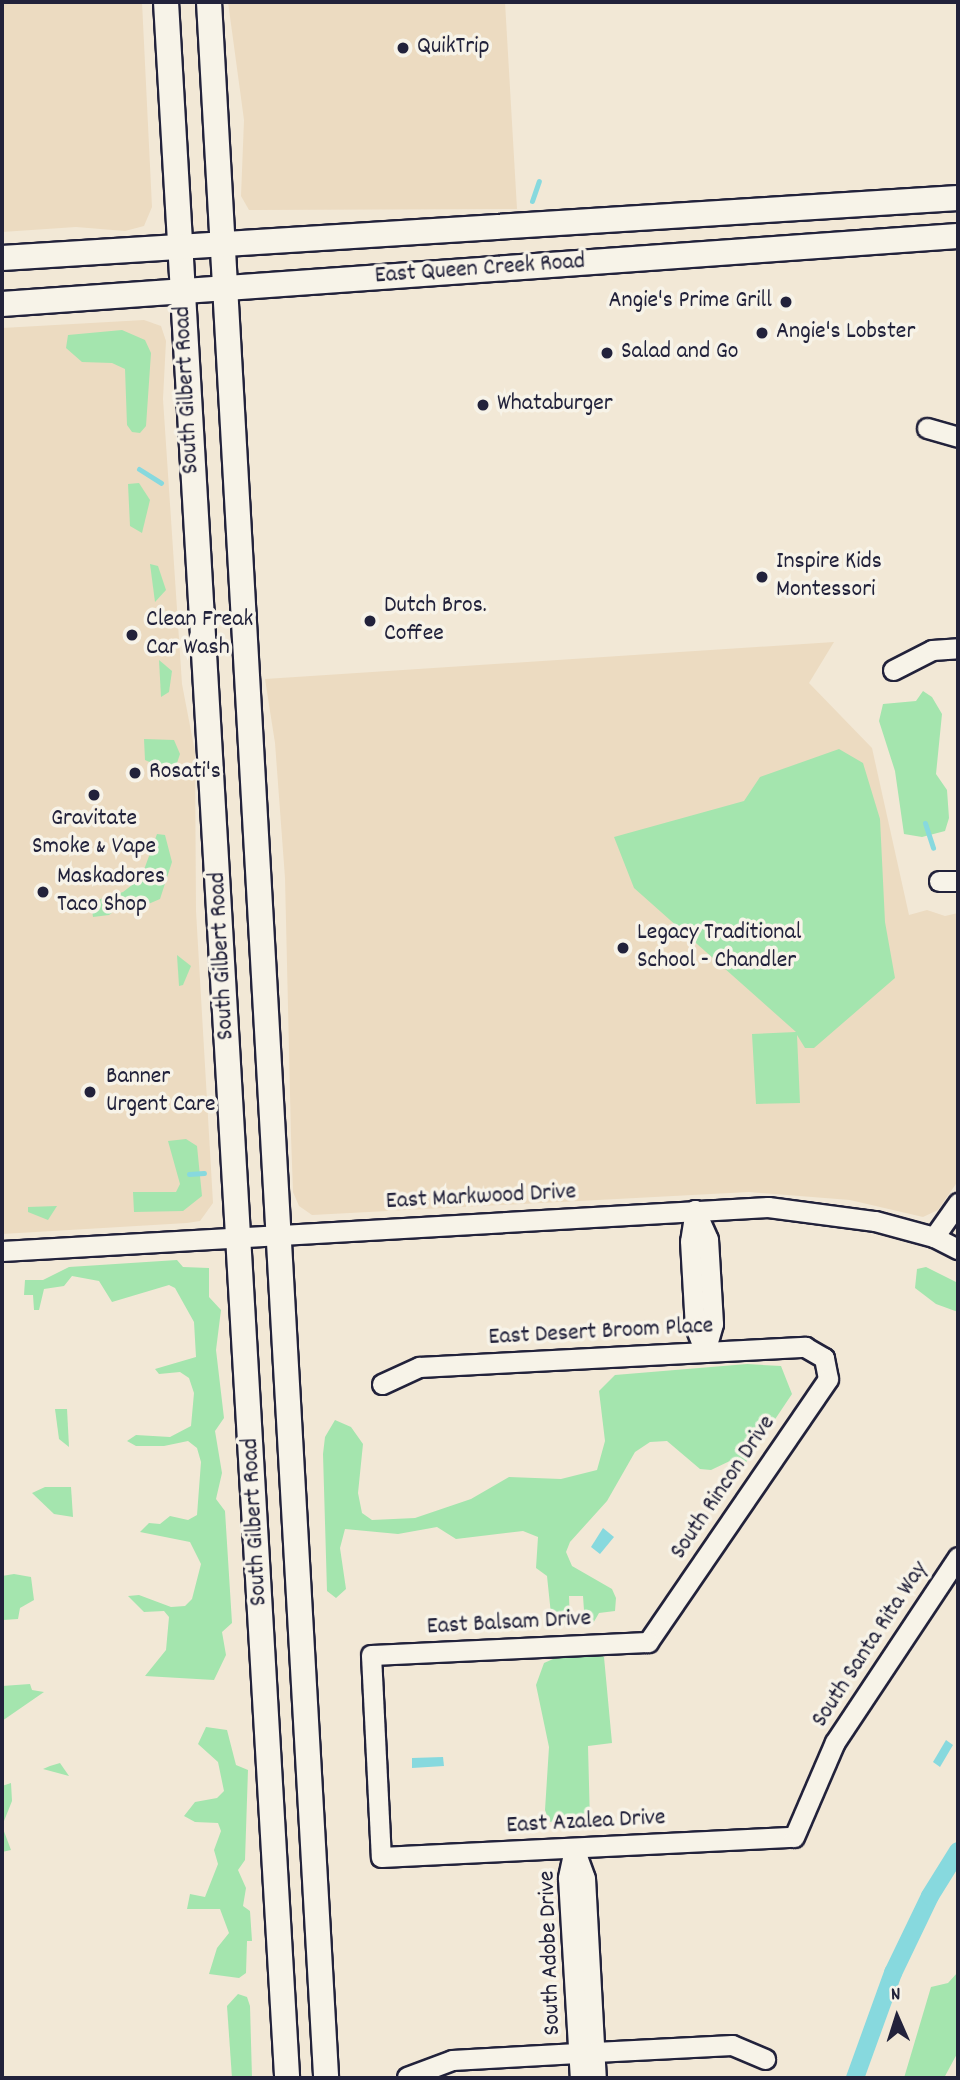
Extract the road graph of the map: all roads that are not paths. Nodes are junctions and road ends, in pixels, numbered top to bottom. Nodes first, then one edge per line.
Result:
1 (166, 2) edge
2 (209, 2) edge
3 (958, 198) edge
4 (958, 236) edge
5 (225, 242) junction
6 (179, 246) junction
7 (2, 258) edge
8 (228, 288) junction
9 (182, 291) junction
10 (2, 304) edge
11 (928, 428) dead end
12 (958, 437) edge
13 (958, 649) edge
14 (893, 670) dead end
15 (958, 1203) edge
16 (695, 1210) junction
17 (275, 1234) junction
18 (241, 1236) junction
19 (934, 1237) junction
20 (958, 1249) edge
21 (2, 1251) edge
22 (705, 1352) junction
23 (824, 1359) joint
24 (382, 1384) dead end
25 (958, 1557) edge
26 (648, 1642) joint
27 (794, 1837) joint
28 (574, 1848) junction
29 (381, 1857) joint
30 (587, 2052) junction
31 (765, 2059) dead end
32 (407, 2077) edge
33 (287, 2078) edge
34 (326, 2078) edge
35 (580, 2078) edge
36 (596, 2078) edge

1 - 6 main road, South Gilbert Road
2 - 5 main road, South Gilbert Road
3 - 5 main road, East Queen Creek Road
4 - 8 main road, East Queen Creek Road
5 - 6 main road, East Queen Creek Road
5 - 8 main road, South Gilbert Road
6 - 7 main road, East Queen Creek Road
6 - 9 main road, South Gilbert Road
8 - 9 main road, East Queen Creek Road
8 - 17 main road, South Gilbert Road
9 - 10 main road, East Queen Creek Road
9 - 18 main road, South Gilbert Road
11 - 12 street
13 - 14 street
15 - 19 street
16 - 17 street, East Markwood Drive
16 - 19 street, East Markwood Drive
16 - 22 street
17 - 18 street, East Markwood Drive
17 - 34 main road, South Gilbert Road
18 - 21 street, East Markwood Drive
18 - 33 main road, South Gilbert Road
19 - 20 street, East Markwood Drive
22 - 23 street, East Desert Broom Place
22 - 24 street, East Desert Broom Place
23 - 26 street, South Rincon Drive
25 - 27 street, South Santa Rita Way
26 - 29 street, East Balsam Drive
27 - 28 street, East Azalea Drive
28 - 29 street, East Azalea Drive
28 - 30 street, South Adobe Drive
30 - 31 street
30 - 32 street
30 - 35 street, South Adobe Drive
30 - 36 street, South Adobe Drive

